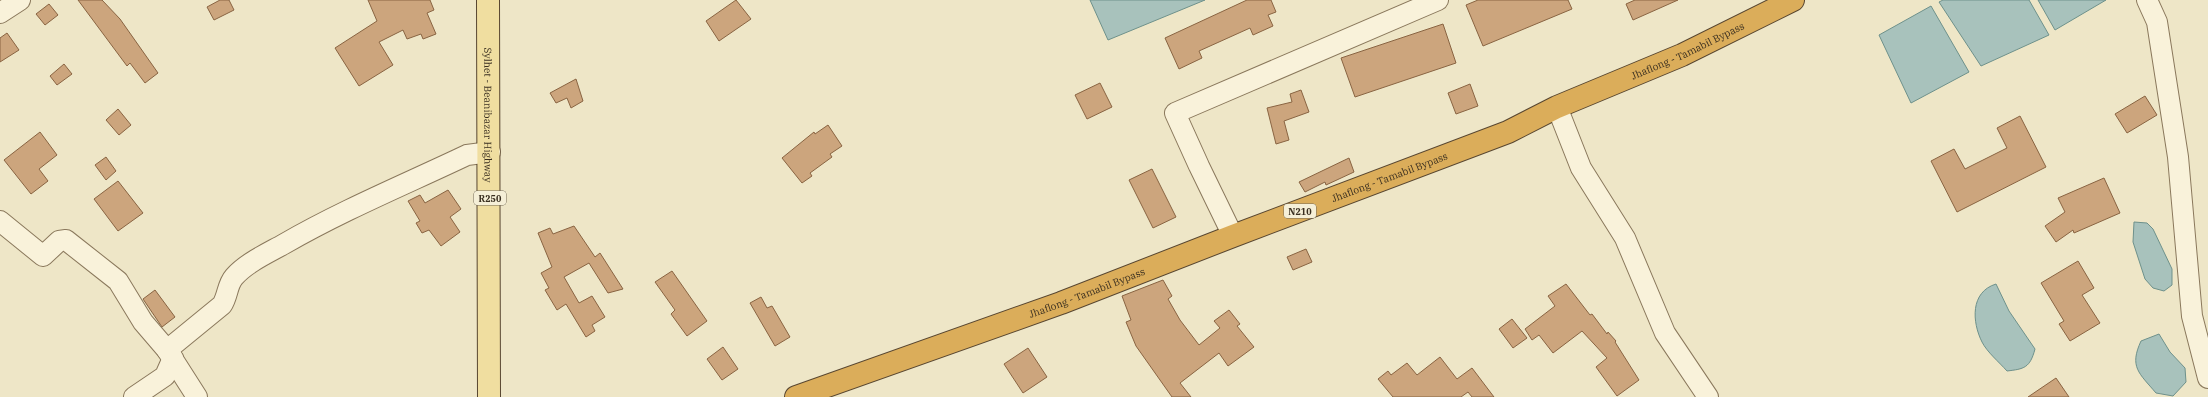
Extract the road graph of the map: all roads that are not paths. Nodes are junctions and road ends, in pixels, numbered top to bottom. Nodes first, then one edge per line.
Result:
1 (20, 0) edge
2 (488, 0) edge
3 (499, 0) edge
4 (1438, 0) edge
5 (1793, 0) edge
6 (2147, 0) edge
7 (0, 13) edge
8 (1557, 107) junction
9 (490, 152) junction
10 (0, 221) edge
11 (1233, 236) junction
12 (170, 354) junction
13 (2208, 378) edge
14 (134, 397) edge
15 (197, 397) edge
16 (489, 397) edge
17 (500, 397) edge
18 (796, 397) edge
19 (1708, 397) edge

1 - 7 street
2 - 9 main road, Sylhet - Beanibazar Highway / R250
3 - 17 main road, Sylhet - Beanibazar Highway / R250
4 - 11 street
5 - 8 highway, Jhaflong - Tamabil Bypass / N210
6 - 13 street
8 - 11 highway, Jhaflong - Tamabil Bypass / N210
8 - 19 street
9 - 12 street
9 - 16 main road, Sylhet - Beanibazar Highway / R250
10 - 12 street
11 - 18 highway, Jhaflong - Tamabil Bypass / N210
12 - 14 street
12 - 15 street

